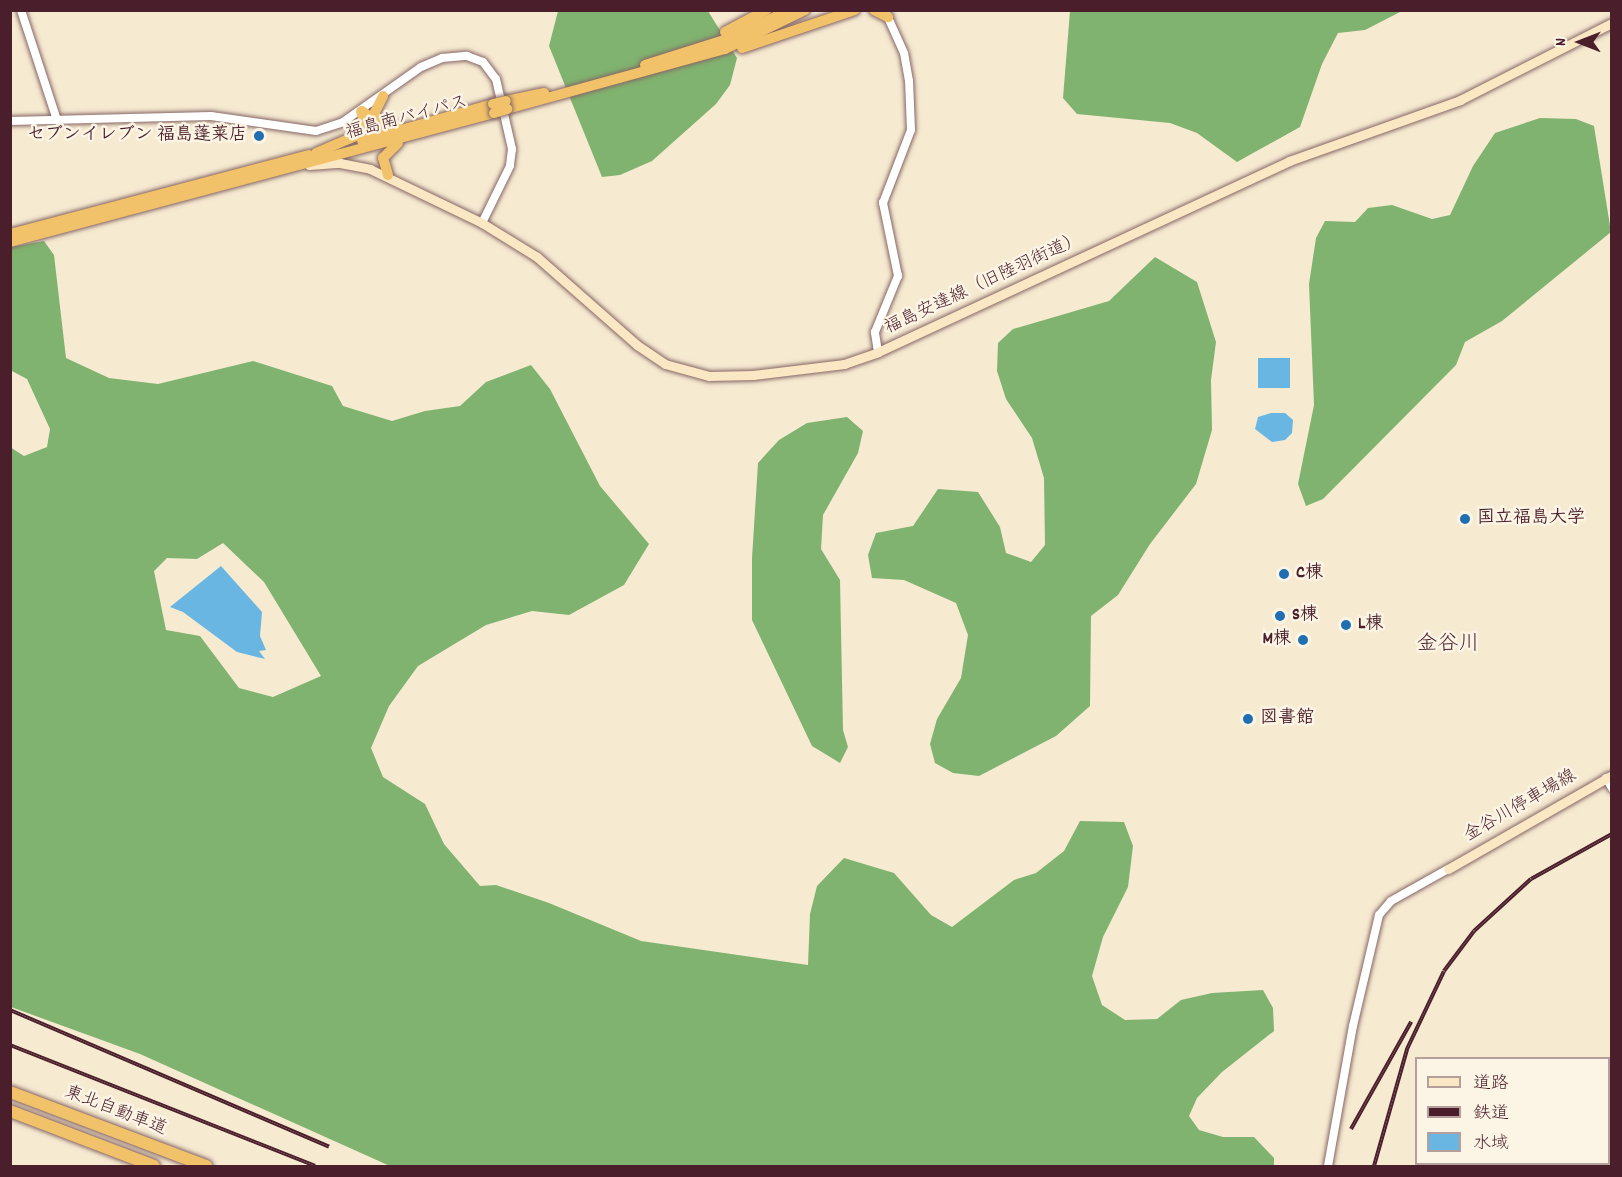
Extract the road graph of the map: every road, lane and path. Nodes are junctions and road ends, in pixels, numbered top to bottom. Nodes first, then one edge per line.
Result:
1 (21, 10) edge
2 (765, 10) edge
3 (790, 10) edge
4 (805, 10) edge
5 (855, 10) edge
6 (873, 10) edge
7 (886, 14) edge
8 (1611, 23) edge
9 (671, 58) junction
10 (647, 72) junction
11 (383, 96) junction
12 (507, 105) junction
13 (361, 111) junction
14 (57, 120) junction
15 (10, 121) edge
16 (375, 122) junction
17 (424, 128) junction
18 (316, 153) junction
19 (297, 165) junction
20 (387, 175) junction
21 (482, 223) junction
22 (10, 234) edge
23 (10, 242) edge
24 (878, 352) junction
25 (1609, 777) edge
26 (1611, 788) edge
27 (1448, 869) joint
28 (10, 1092) edge
29 (10, 1111) edge
30 (154, 1167) edge
31 (206, 1167) edge
32 (1328, 1167) edge

1 - 14 street
2 - 9 highway
3 - 9 highway, 福島南バイパス
4 - 10 highway, 福島南バイパス
5 - 10 highway
6 - 7 highway
7 - 24 street
8 - 24 main road, 福島安達線（旧陸羽街道）
9 - 12 highway, 福島南バイパス
10 - 12 highway, 福島南バイパス
11 - 13 street
11 - 16 highway
11 - 21 street
12 - 17 highway, 福島南バイパス, bridge
13 - 14 street
13 - 16 highway
13 - 18 highway
14 - 15 street
16 - 17 highway
17 - 18 highway, 福島南バイパス
17 - 19 highway, 福島南バイパス
17 - 20 highway
18 - 22 highway, 福島南バイパス
19 - 20 main road, 福島安達線（旧陸羽街道）
19 - 23 highway, 福島南バイパス
20 - 21 main road, 福島安達線（旧陸羽街道）
21 - 24 main road, 福島安達線（旧陸羽街道）
25 - 26 street
25 - 27 main road, 金谷川停車場線
27 - 32 street
28 - 31 highway, 東北自動車道
29 - 30 highway, 東北自動車道

